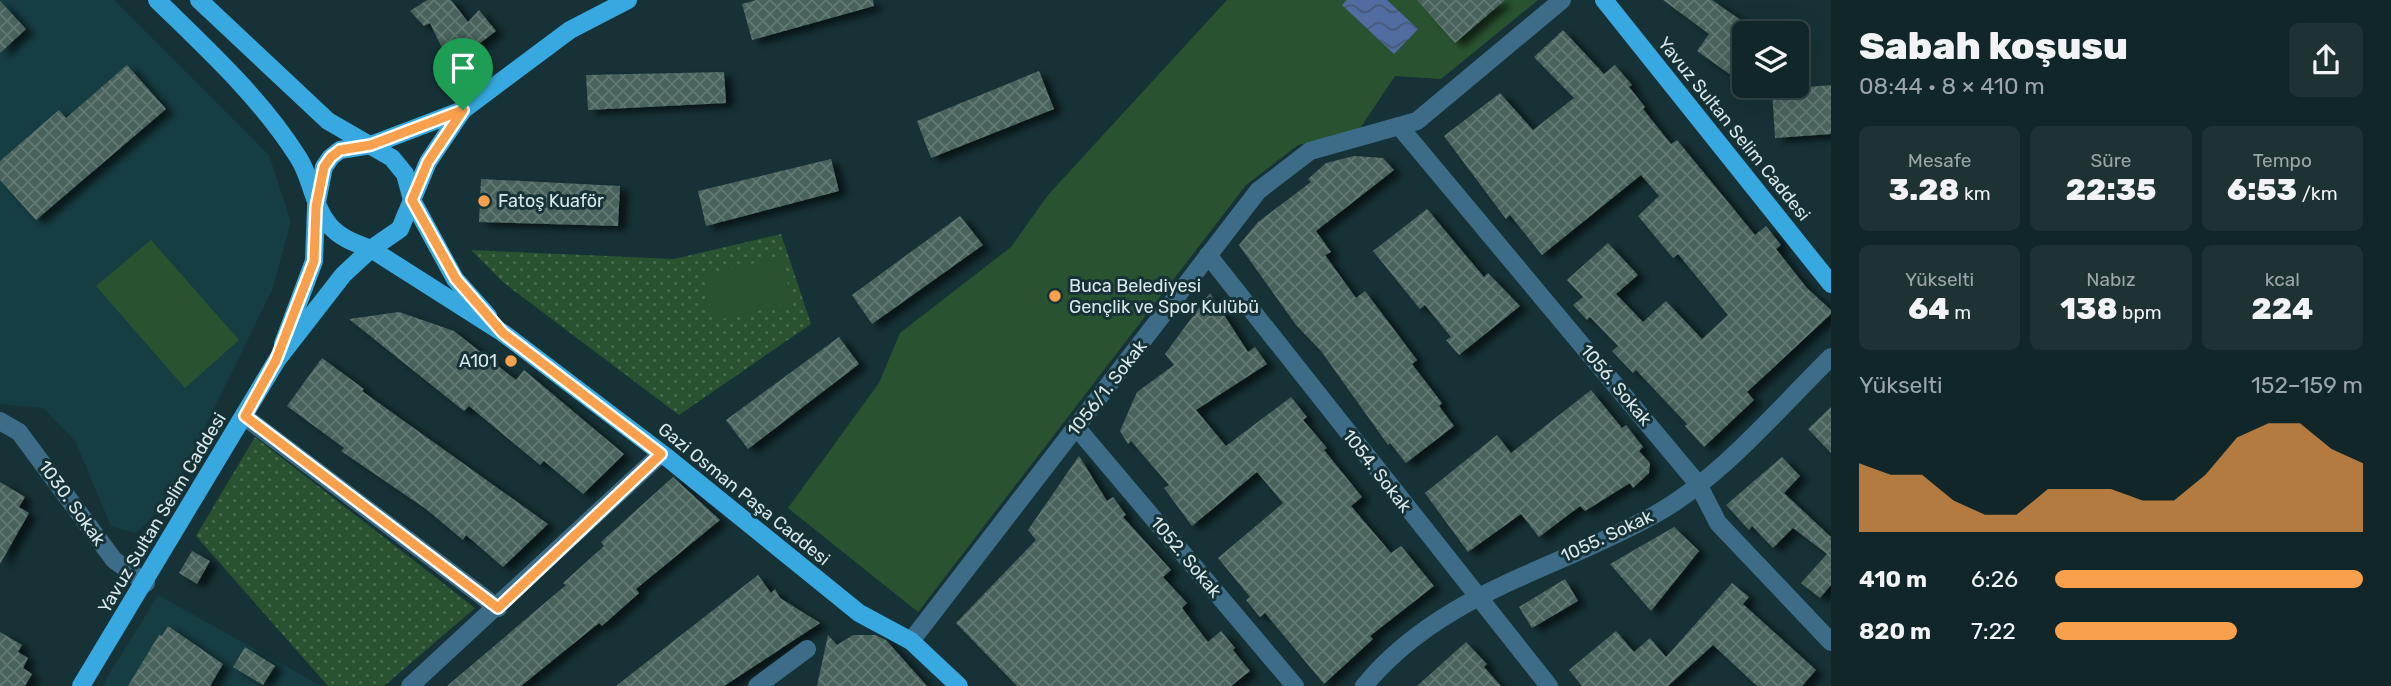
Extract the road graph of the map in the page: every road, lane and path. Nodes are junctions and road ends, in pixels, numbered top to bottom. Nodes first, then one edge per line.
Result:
1 (157, 0) edge
2 (199, 0) edge
3 (628, 0) edge
4 (1562, 0) edge
5 (1604, 0) edge
6 (463, 110) junction
7 (1399, 126) junction
8 (371, 145) junction
9 (412, 200) junction
10 (316, 207) junction
11 (371, 248) junction
12 (1208, 255) junction
13 (1831, 284) edge
14 (503, 333) junction
15 (1831, 357) edge
16 (276, 360) junction
17 (245, 416) junction
18 (0, 421) edge
19 (1076, 428) junction
20 (661, 454) junction
21 (1698, 484) junction
22 (146, 583) junction
23 (1476, 597) junction
24 (498, 608) junction
25 (911, 641) junction
26 (1831, 642) edge
27 (807, 649) dead end
28 (81, 686) edge
29 (410, 686) edge
30 (757, 686) edge
31 (959, 686) edge
32 (1295, 686) edge
33 (1364, 686) edge
34 (1549, 686) edge

1 - 10 main road
2 - 8 main road
3 - 6 main road
4 - 7 street, 1056/1. Sokak
5 - 13 main road, Yavuz Sultan Selim Caddesi
6 - 8 main road
6 - 9 main road, Yavuz Sultan Selim Caddesi
7 - 12 street, 1056/1. Sokak
7 - 21 street, 1056. Sokak
8 - 9 main road
8 - 10 main road
9 - 11 main road, Yavuz Sultan Selim Caddesi
9 - 14 main road
10 - 11 main road
10 - 16 main road, Yavuz Sultan Selim Caddesi
11 - 14 main road
11 - 16 main road, Yavuz Sultan Selim Caddesi
12 - 19 street, 1056/1. Sokak
12 - 23 street, 1054. Sokak
14 - 20 main road, Gazi Osman Paşa Caddesi
15 - 21 street, 1055. Sokak
16 - 17 main road, Yavuz Sultan Selim Caddesi
17 - 22 main road, Yavuz Sultan Selim Caddesi
17 - 24 street
18 - 22 street, 1030. Sokak
19 - 25 street, 1056/1. Sokak
19 - 32 street, 1052. Sokak
20 - 24 street
20 - 25 main road, Gazi Osman Paşa Caddesi
21 - 23 street, 1055. Sokak
21 - 26 street, 1056. Sokak
22 - 28 main road, Yavuz Sultan Selim Caddesi
23 - 33 street, 1055. Sokak
23 - 34 street, 1054. Sokak
24 - 29 street
25 - 31 main road, Gazi Osman Paşa Caddesi
27 - 30 street

